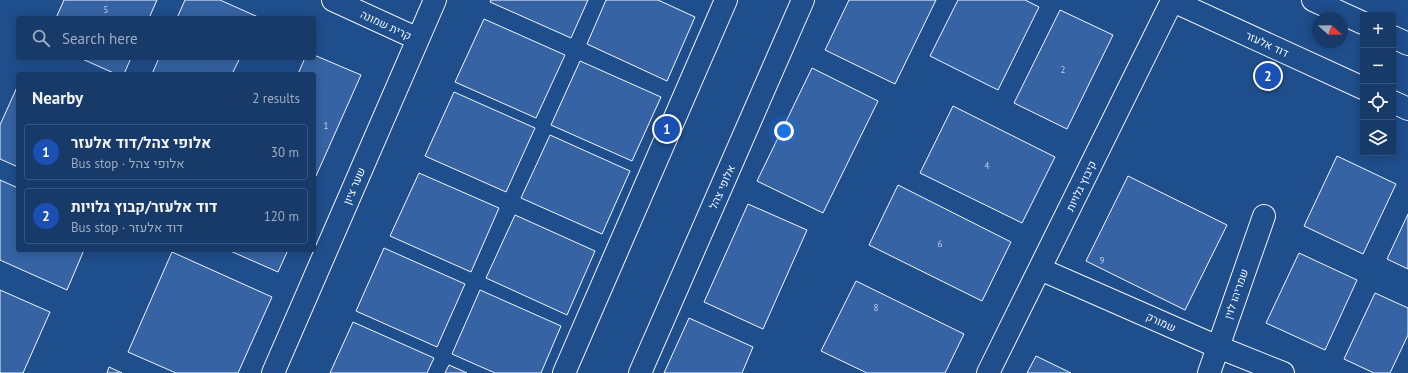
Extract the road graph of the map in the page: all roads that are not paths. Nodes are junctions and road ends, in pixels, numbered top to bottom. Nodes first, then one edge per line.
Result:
1 (333, 0) edge
2 (435, 0) edge
3 (726, 0) edge
4 (803, 0) edge
5 (1172, 0) edge
6 (1314, 0) edge
7 (1360, 22) edge
8 (1396, 38) edge
9 (418, 39) junction
10 (1408, 44) edge
11 (1360, 87) edge
12 (1396, 103) edge
13 (1408, 109) edge
14 (1264, 216) dead end
15 (1040, 269) junction
16 (1218, 347) junction
17 (273, 373) edge
18 (564, 373) edge
19 (640, 373) edge
20 (988, 373) edge
21 (1209, 373) edge
22 (1282, 373) edge

1 - 9 street, קרית שמונה
2 - 9 street, שער ציון
3 - 18 street
4 - 19 street, אלופי צהל
5 - 11 street, דוד אלעזר
5 - 15 street, קיבוץ גלויות
6 - 7 street
8 - 10 street
9 - 17 street, שער ציון
12 - 13 street
14 - 16 street, שמריהו לוין
15 - 16 street, שמורק
15 - 20 street, קיבוץ גלויות
16 - 21 street, שמריהו לוין
16 - 22 street, שמורק

